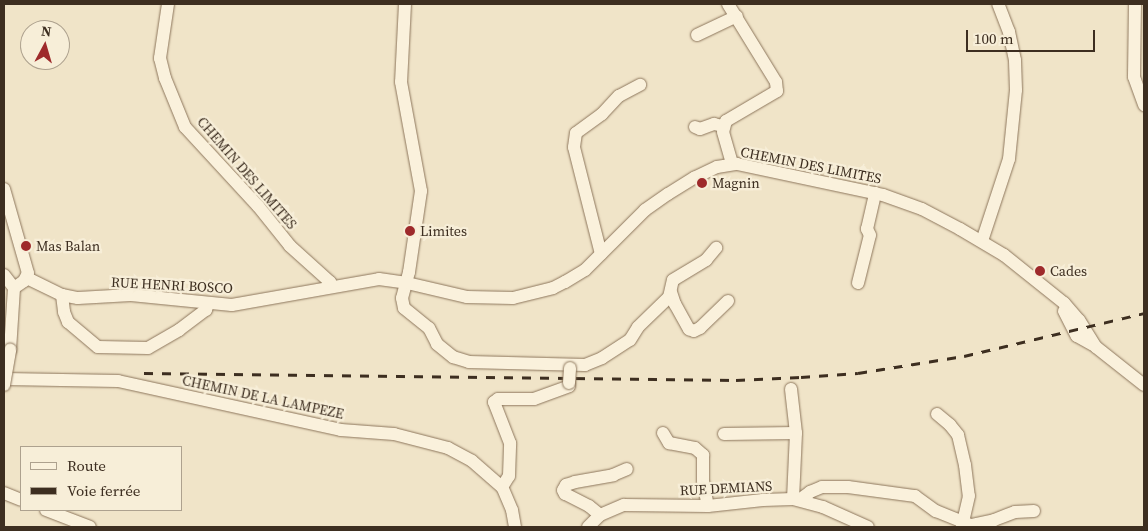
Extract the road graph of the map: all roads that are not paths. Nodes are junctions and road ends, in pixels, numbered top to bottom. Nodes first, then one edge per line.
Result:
1 (168, 4) edge
2 (405, 4) edge
3 (728, 4) edge
4 (998, 4) edge
5 (1135, 4) edge
6 (737, 16) junction
7 (697, 35) dead end
8 (640, 85) dead end
9 (1144, 105) edge
10 (723, 126) junction
11 (695, 127) dead end
12 (732, 164) junction
13 (4, 189) edge
14 (875, 193) junction
15 (982, 240) junction
16 (716, 248) dead end
17 (601, 254) junction
18 (4, 275) edge
19 (26, 278) junction
20 (407, 283) junction
21 (858, 284) dead end
22 (672, 286) junction
23 (332, 287) junction
24 (14, 288) junction
25 (62, 295) junction
26 (728, 301) dead end
27 (208, 303) junction
28 (570, 366) junction
29 (4, 382) edge
30 (1144, 385) edge
31 (791, 389) dead end
32 (937, 414) dead end
33 (663, 433) dead end
34 (796, 433) junction
35 (724, 434) dead end
36 (627, 469) dead end
37 (502, 487) junction
38 (4, 493) edge
39 (20, 500) edge
40 (796, 500) junction
41 (708, 506) junction
42 (49, 511) edge
43 (1034, 511) dead end
44 (600, 516) junction
45 (963, 525) edge
46 (90, 527) edge
47 (516, 527) edge
48 (588, 527) edge
49 (868, 527) edge

1 - 23 street, CHEMIN DES LIMITES
2 - 20 street
3 - 6 street
4 - 15 street
5 - 9 street
6 - 7 street
6 - 10 street
8 - 17 street
10 - 11 street
10 - 12 street
12 - 14 street, CHEMIN DES LIMITES
12 - 17 street, CHEMIN DES LIMITES
13 - 19 street
14 - 15 street, CHEMIN DES LIMITES
14 - 21 street
15 - 30 street, CHEMIN DES LIMITES
16 - 22 street
17 - 20 street, CHEMIN DES LIMITES
18 - 24 street
19 - 24 street
19 - 25 street, RUE HENRI BOSCO
20 - 23 street, RUE HENRI BOSCO
20 - 28 street
22 - 26 street
22 - 28 street
23 - 27 street, RUE HENRI BOSCO
24 - 29 street, bridge
25 - 27 street, RUE HENRI BOSCO
25 - 27 street
28 - 37 street, bridge
29 - 37 street, CHEMIN DE LA LAMPEZE
31 - 34 street
32 - 45 street
33 - 41 street
34 - 35 street
34 - 40 street
36 - 44 street
37 - 47 street
38 - 39 street
40 - 41 street, RUE DEMIANS
40 - 45 street
40 - 49 street, RUE DEMIANS
41 - 44 street, RUE DEMIANS
42 - 46 street
43 - 45 street
44 - 48 street, RUE DEMIANS

